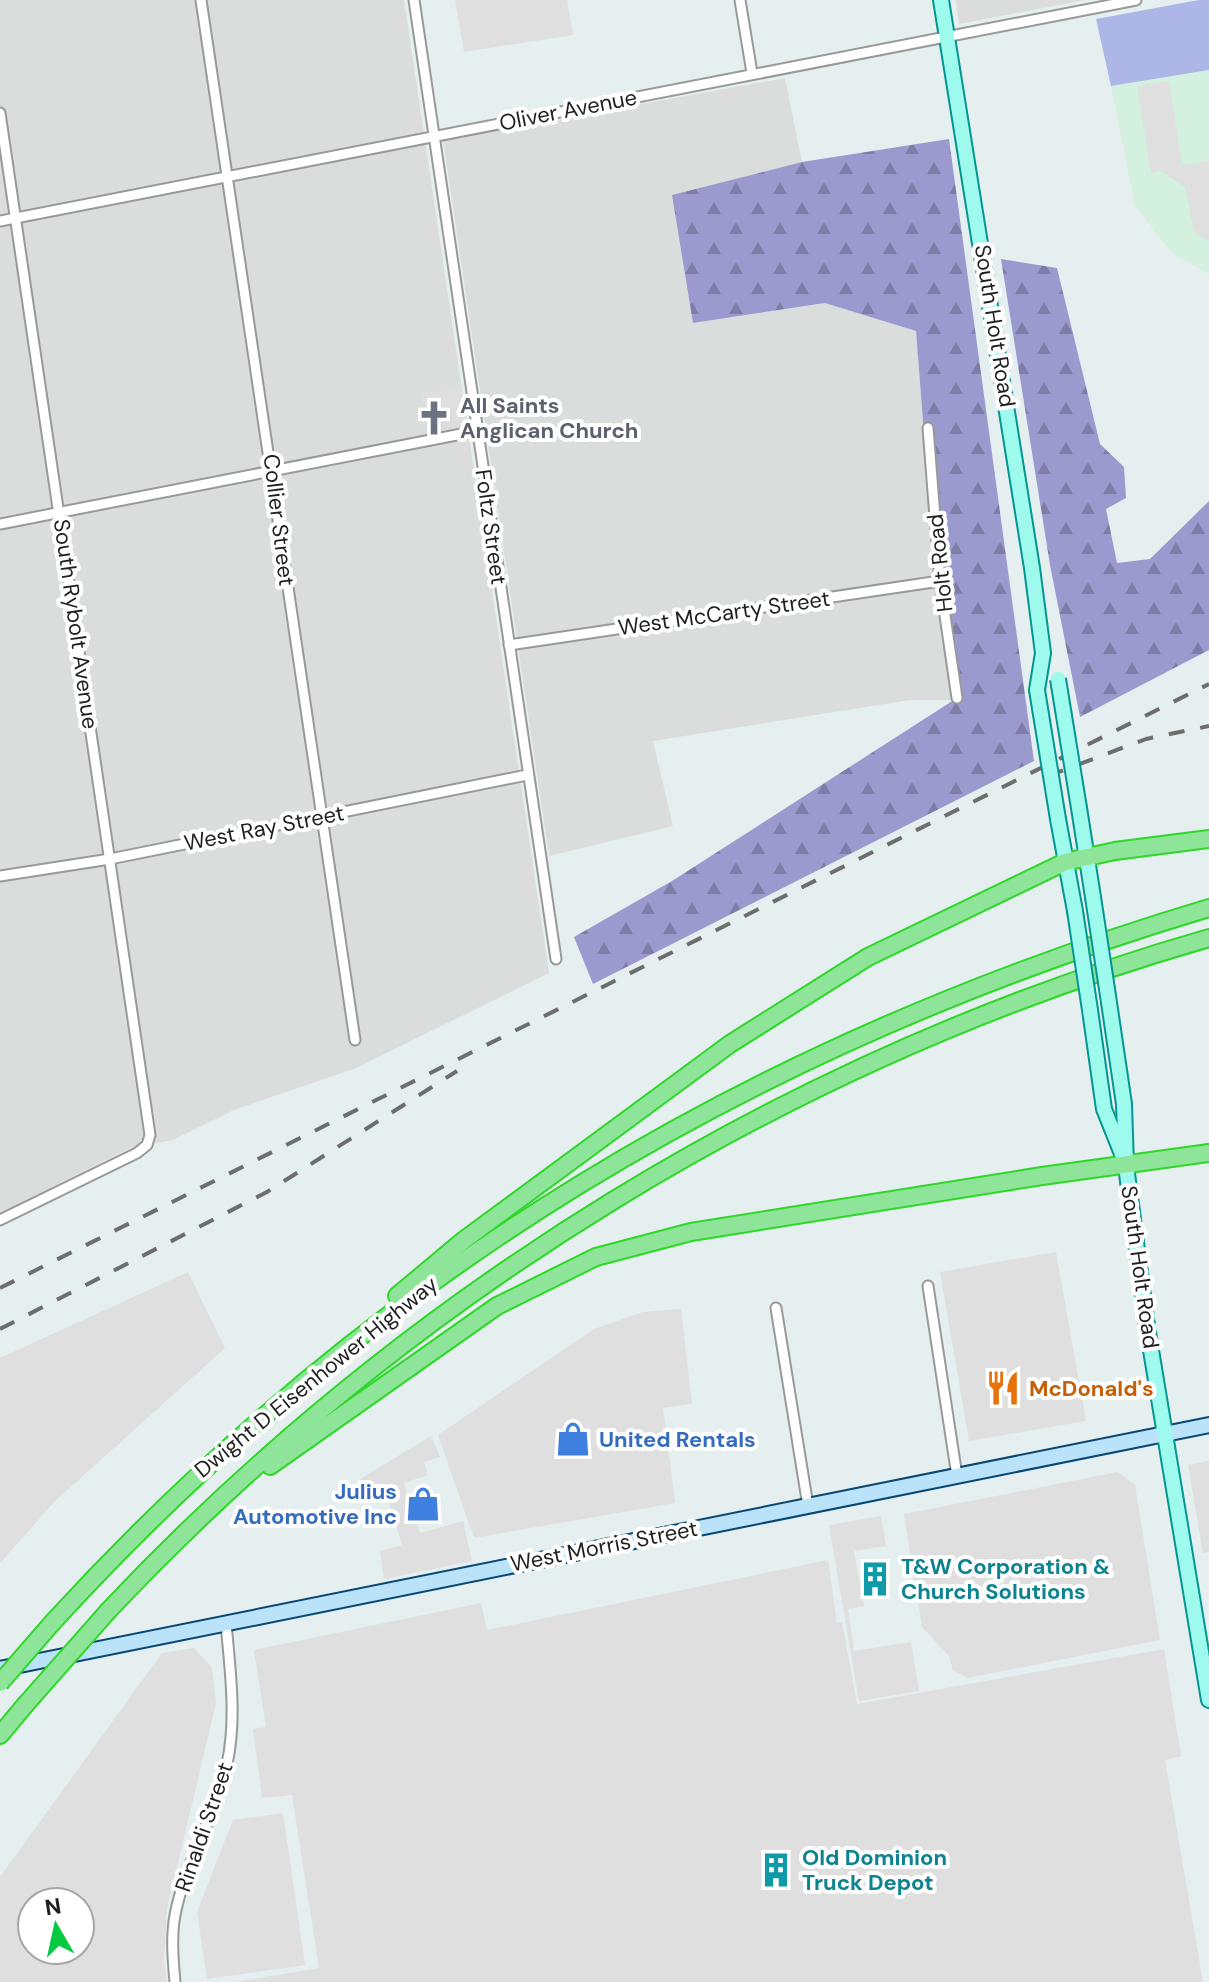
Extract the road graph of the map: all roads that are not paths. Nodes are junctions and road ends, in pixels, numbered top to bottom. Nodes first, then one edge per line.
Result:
1 (201, 0) edge
2 (414, 0) edge
3 (740, 0) edge
4 (941, 0) edge
5 (1136, 0) edge
6 (1107, 3) edge
7 (947, 37) junction
8 (752, 73) junction
9 (0, 113) edge
10 (435, 135) junction
11 (229, 176) junction
12 (17, 218) junction
13 (0, 221) edge
14 (928, 428) dead end
15 (477, 431) junction
16 (272, 471) junction
17 (61, 514) junction
18 (0, 524) edge
19 (940, 581) junction
20 (509, 645) junction
21 (1043, 653) junction
22 (957, 698) dead end
23 (527, 775) junction
24 (322, 816) junction
25 (1209, 839) edge
26 (1086, 855) junction
27 (110, 859) junction
28 (1065, 862) junction
29 (0, 876) edge
30 (1209, 908) edge
31 (1209, 938) edge
32 (556, 959) dead end
33 (355, 1040) dead end
34 (1209, 1153) edge
35 (1126, 1166) junction
36 (0, 1220) edge
37 (928, 1286) dead end
38 (776, 1308) dead end
39 (336, 1355) junction
40 (1209, 1425) edge
41 (1164, 1434) junction
42 (957, 1476) junction
43 (213, 1506) junction
44 (808, 1506) junction
45 (226, 1623) junction
46 (0, 1669) edge
47 (0, 1683) edge
48 (1209, 1700) edge
49 (0, 1735) edge
50 (175, 1982) edge

1 - 11 street, Collier Street
2 - 10 street, Foltz Street
3 - 8 street
4 - 7 main road, South Holt Road
5 - 6 street, Oliver Avenue
6 - 7 street, Oliver Avenue
7 - 8 street, Oliver Avenue
7 - 21 main road, South Holt Road
8 - 10 street, Oliver Avenue
9 - 12 street, South Rybolt Avenue
10 - 11 street, Oliver Avenue
10 - 15 street, Foltz Street
11 - 12 street, Oliver Avenue
11 - 16 street, Collier Street
12 - 13 street, Oliver Avenue
12 - 17 street, South Rybolt Avenue
14 - 19 street, Holt Road
15 - 16 street
15 - 20 street, Foltz Street
16 - 17 street
16 - 24 street, Collier Street
17 - 18 street
17 - 27 street, South Rybolt Avenue
19 - 20 street, West McCarty Street
19 - 22 street, Holt Road
20 - 23 street, Foltz Street
21 - 26 main road, South Holt Road, bridge
21 - 28 main road, South Holt Road, bridge
23 - 24 street, West Ray Street
23 - 32 street, Foltz Street
24 - 27 street, West Ray Street
24 - 33 street, Collier Street
25 - 26 highway
26 - 28 highway
26 - 35 main road, South Holt Road, bridge
27 - 29 street, West Ray Street
27 - 36 street, South Rybolt Avenue
28 - 35 main road, South Holt Road, bridge
28 - 39 highway
30 - 39 highway, Dwight D Eisenhower Highway
31 - 43 highway, Dwight D Eisenhower Highway
34 - 35 highway
35 - 41 main road, South Holt Road
35 - 43 highway
37 - 42 street
38 - 44 street
39 - 47 highway, Dwight D Eisenhower Highway, bridge
40 - 41 main road, West Morris Street
41 - 42 main road, West Morris Street
41 - 48 main road, South Holt Road
42 - 44 main road, West Morris Street
43 - 49 highway, Dwight D Eisenhower Highway, bridge
44 - 45 main road, West Morris Street
45 - 46 main road, West Morris Street
45 - 50 street, Rinaldi Street

